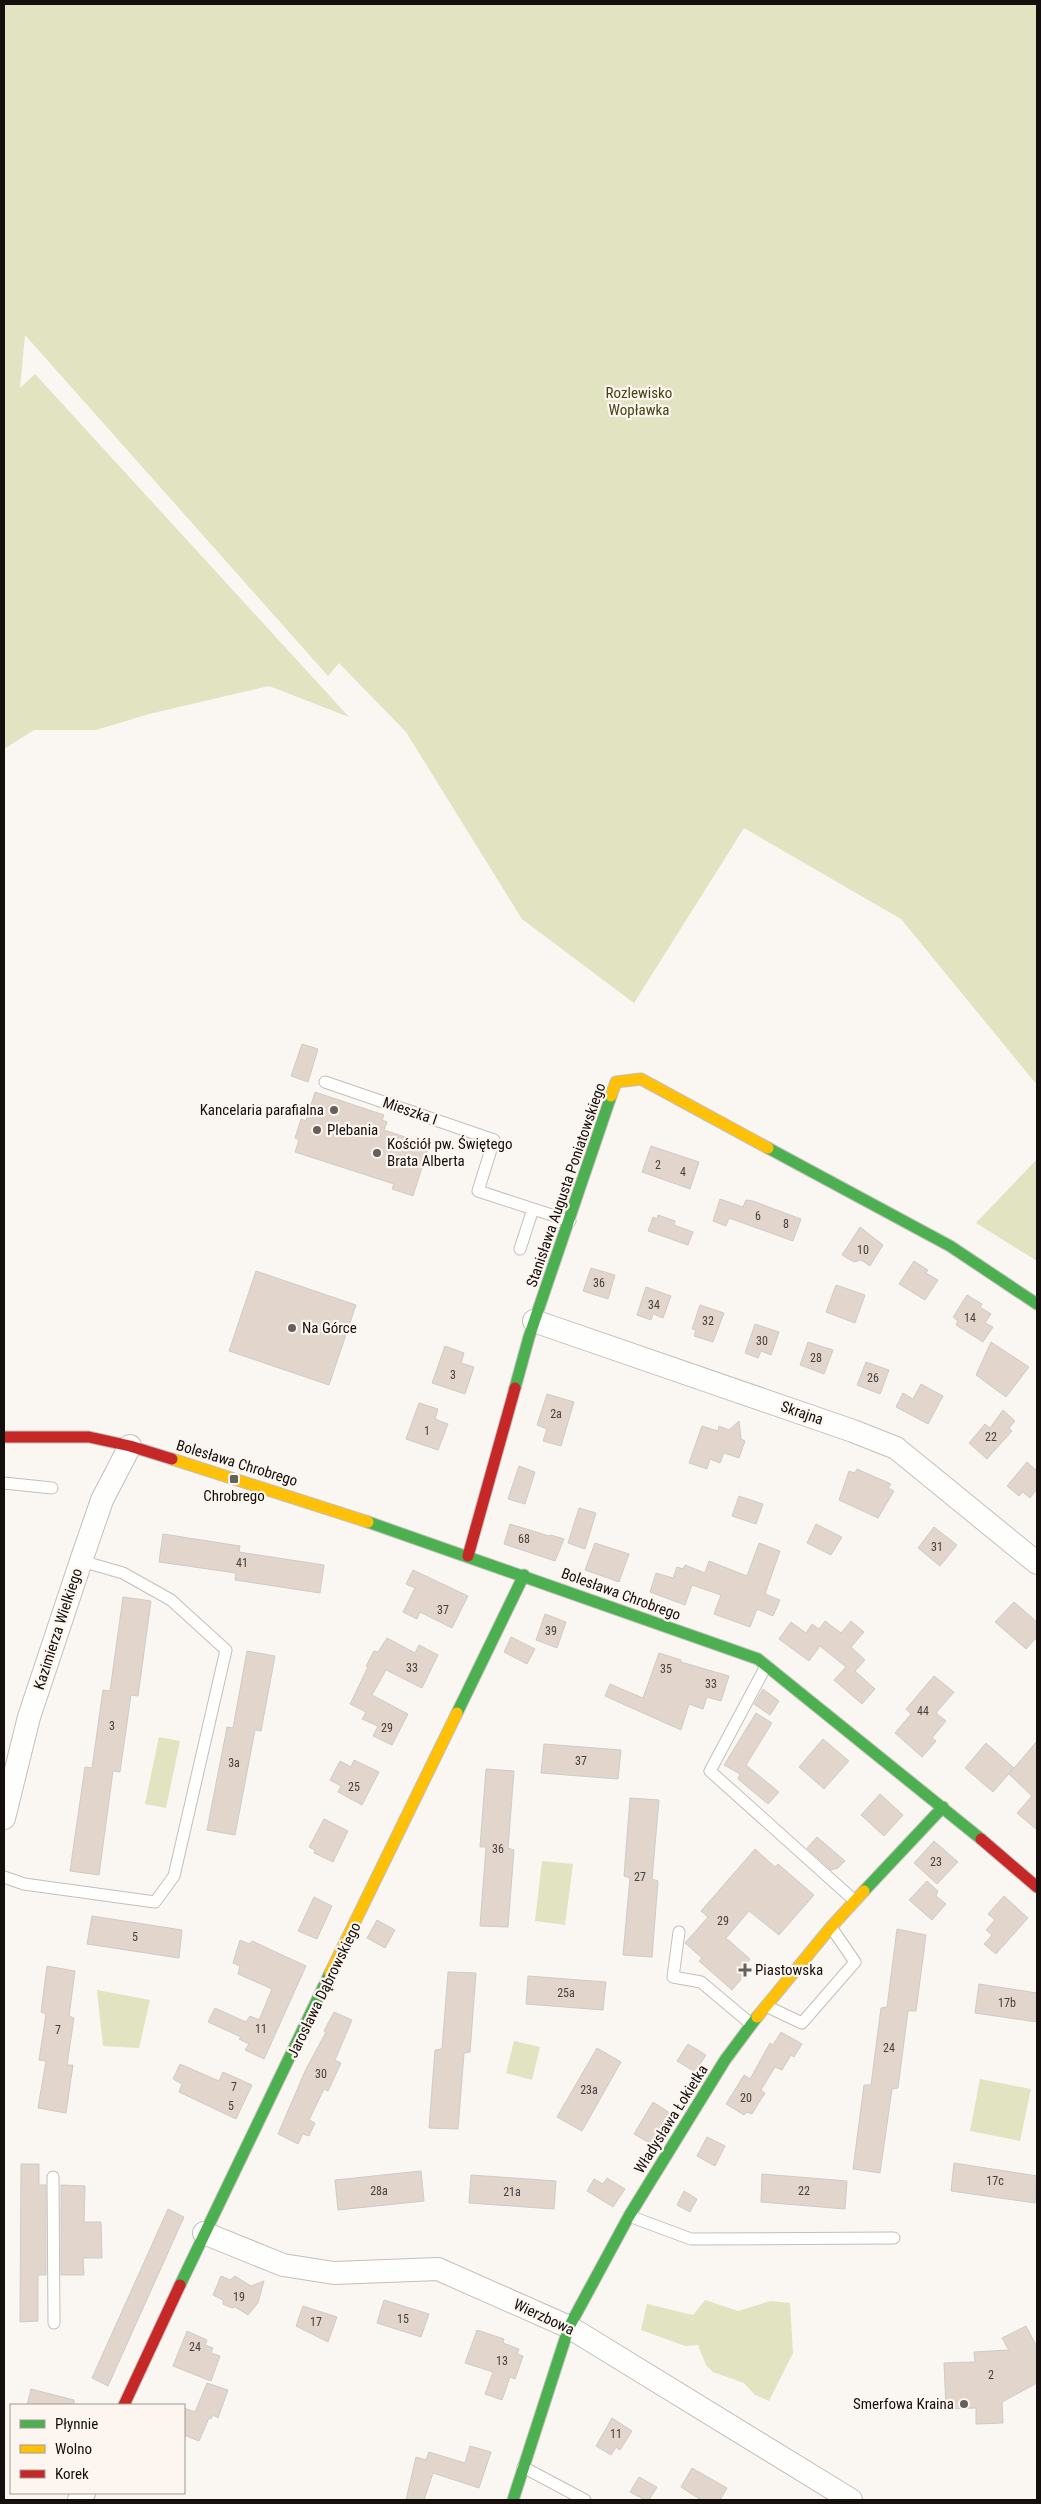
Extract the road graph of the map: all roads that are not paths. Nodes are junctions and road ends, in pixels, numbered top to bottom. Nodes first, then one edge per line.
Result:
1 (325, 1082) dead end
2 (533, 1209) junction
3 (570, 1221) junction
4 (520, 1250) dead end
5 (1037, 1304) edge
6 (534, 1321) junction
7 (4, 1436) edge
8 (130, 1446) junction
9 (4, 1483) edge
10 (52, 1488) dead end
11 (468, 1556) junction
12 (81, 1561) junction
13 (1037, 1564) edge
14 (524, 1575) junction
15 (766, 1665) junction
16 (943, 1807) junction
17 (4, 1818) edge
18 (4, 1877) edge
19 (1037, 1888) edge
20 (855, 1901) junction
21 (831, 1928) junction
22 (680, 1932) dead end
23 (766, 2006) junction
24 (751, 2024) junction
25 (53, 2177) dead end
26 (629, 2216) junction
27 (204, 2233) junction
28 (894, 2238) dead end
29 (54, 2322) dead end
30 (569, 2327) junction
31 (124, 2404) edge
32 (523, 2467) junction
33 (513, 2500) edge
34 (585, 2500) edge
35 (851, 2500) edge

1 - 2 lane, Mieszka I
2 - 3 lane, Mieszka I
2 - 4 lane
3 - 5 street, Stanisława Augusta Poniatowskiego
3 - 6 street, Stanisława Augusta Poniatowskiego
6 - 11 street, Stanisława Augusta Poniatowskiego
6 - 13 street, Skrajna
7 - 8 street, Bolesława Chrobrego
8 - 11 street, Bolesława Chrobrego
8 - 12 street, Kazimierza Wielkiego
9 - 10 lane
11 - 14 street, Bolesława Chrobrego
12 - 17 street, Kazimierza Wielkiego
12 - 18 lane
14 - 15 street, Bolesława Chrobrego
14 - 27 street, Jarosława Dąbrowskiego
15 - 16 street, Bolesława Chrobrego
15 - 20 lane
16 - 19 street, Bolesława Chrobrego
16 - 20 street, Władysława Łokietka
20 - 21 street, Władysława Łokietka
21 - 23 street, Władysława Łokietka
21 - 23 lane
22 - 24 lane
23 - 24 street, Władysława Łokietka
24 - 26 street, Władysława Łokietka
25 - 29 lane
26 - 28 lane
26 - 30 street, Władysława Łokietka
27 - 30 street, Wierzbowa
27 - 31 street, Jarosława Dąbrowskiego
30 - 32 street, Władysława Łokietka
30 - 35 street, Wierzbowa
32 - 33 street, Władysława Łokietka
32 - 34 lane

